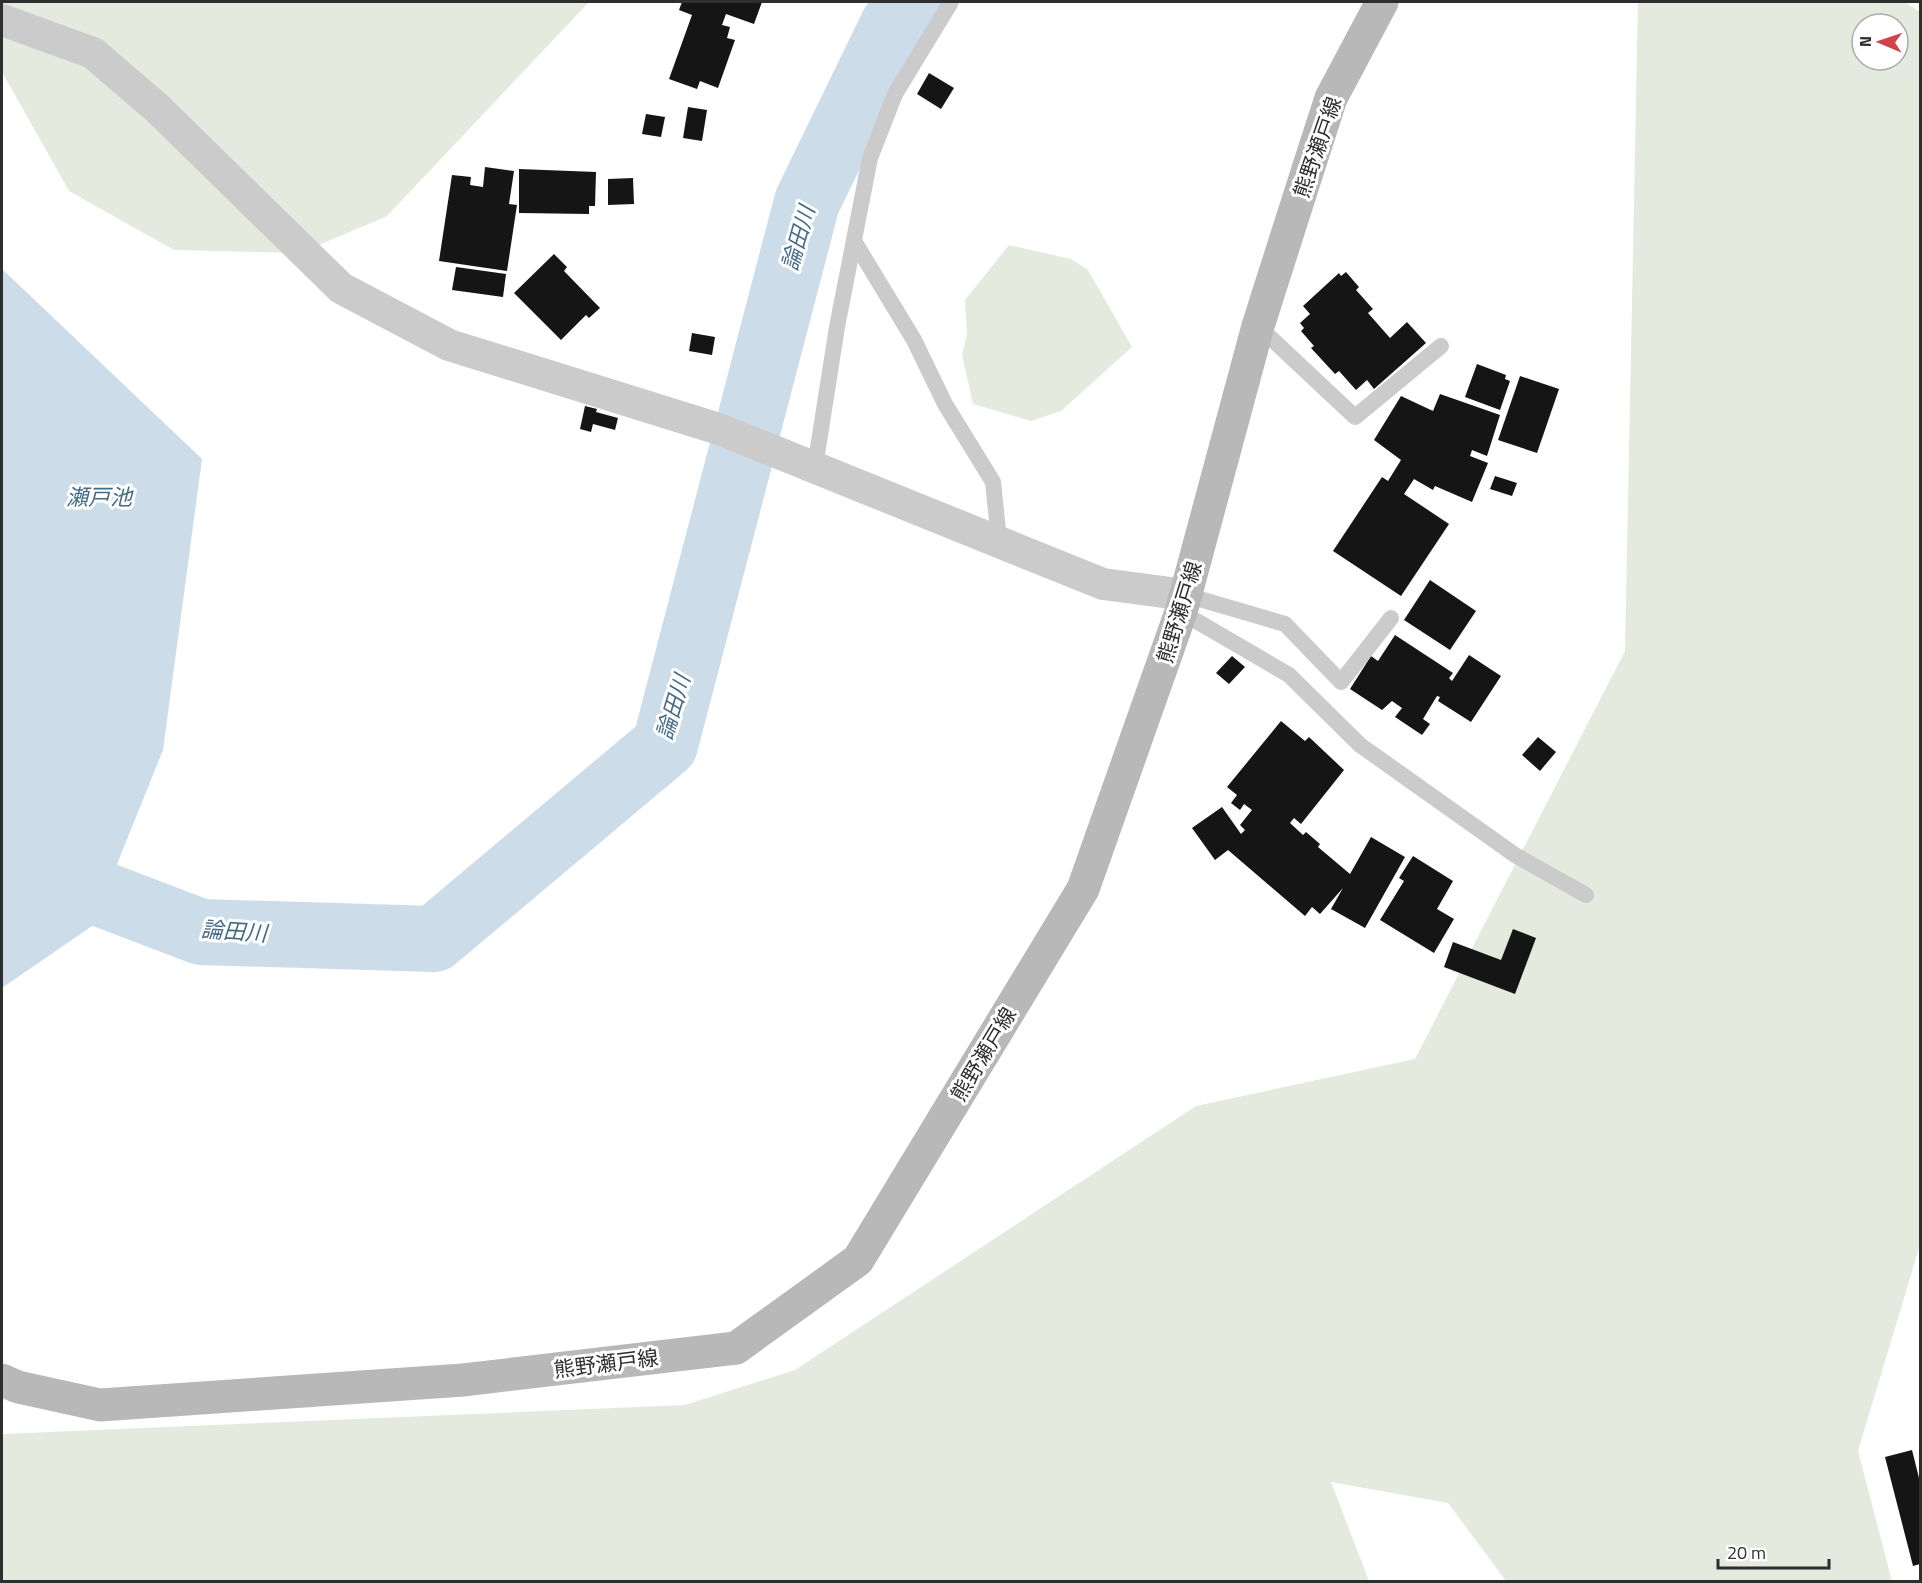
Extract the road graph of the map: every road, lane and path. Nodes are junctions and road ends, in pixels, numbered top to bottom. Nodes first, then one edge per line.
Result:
1 (951, 2) edge
2 (1382, 2) edge
3 (2, 20) edge
4 (854, 241) junction
5 (1258, 326) junction
6 (1441, 346) dead end
7 (814, 467) junction
8 (999, 540) junction
9 (1184, 604) junction
10 (1391, 618) dead end
11 (1586, 895) dead end
12 (2, 1380) edge

1 - 4 lane
2 - 5 main road, 熊野瀬戸線
3 - 7 street
4 - 7 lane
4 - 8 lane
5 - 6 lane
5 - 9 main road, 熊野瀬戸線
7 - 8 street
8 - 9 street
9 - 10 lane
9 - 11 lane
9 - 12 main road, 熊野瀬戸線

